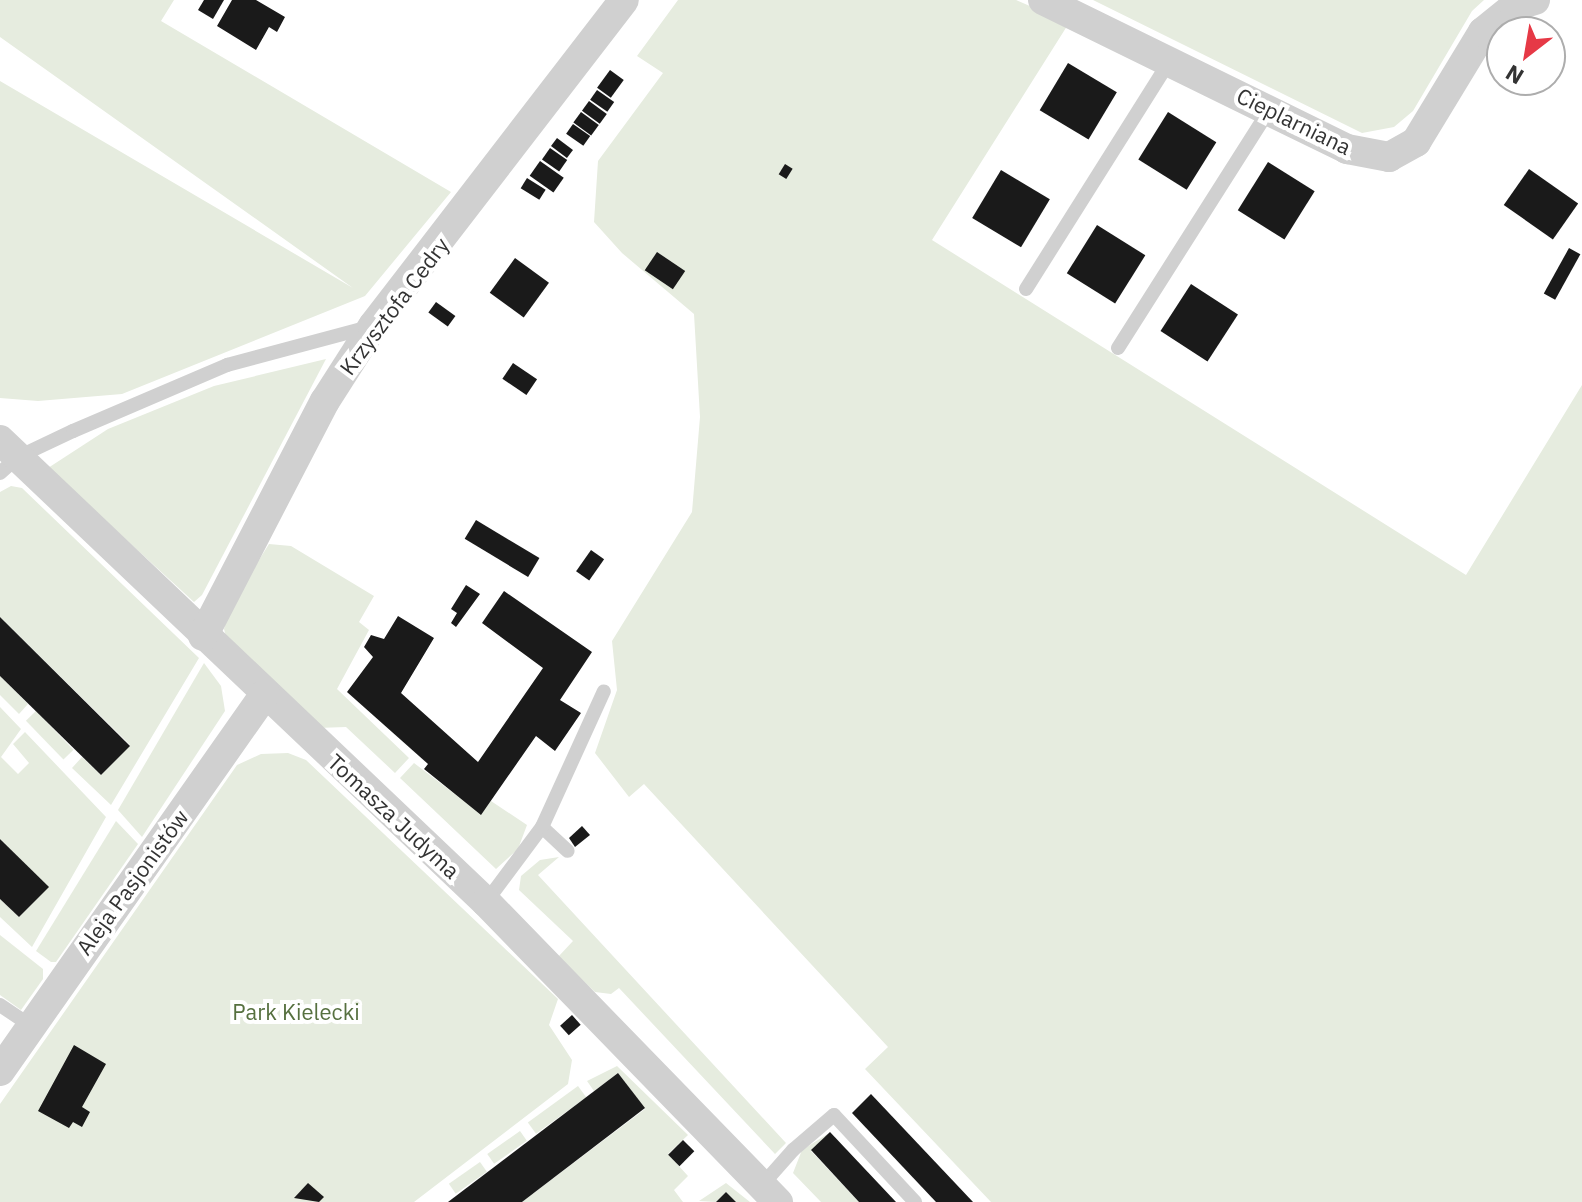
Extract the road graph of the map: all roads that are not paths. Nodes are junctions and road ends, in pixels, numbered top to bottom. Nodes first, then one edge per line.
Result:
1 (624, 0) edge
2 (1043, 0) edge
3 (1535, 0) edge
4 (1170, 60) junction
5 (1269, 109) junction
6 (1026, 289) dead end
7 (373, 326) junction
8 (1118, 348) dead end
9 (6, 457) edge
10 (203, 636) junction
11 (604, 691) dead end
12 (265, 694) junction
13 (542, 827) junction
14 (568, 851) dead end
15 (486, 902) junction
16 (0, 1005) edge
17 (31, 1026) junction
18 (0, 1071) edge
19 (770, 1194) edge
20 (915, 1202) edge

1 - 7 street, Krzysztofa Cedry
2 - 4 street, Cieplarniana
3 - 5 street, Cieplarniana
4 - 5 street, Cieplarniana
4 - 6 lane
5 - 8 lane
7 - 9 lane
7 - 10 street, Krzysztofa Cedry
9 - 10 street, Tomasza Judyma
10 - 12 street, Tomasza Judyma
11 - 13 lane
12 - 15 street, Tomasza Judyma
12 - 17 street, Aleja Pasjonistów
13 - 14 lane
13 - 15 lane
15 - 19 street, Tomasza Judyma
16 - 17 lane
17 - 18 street, Aleja Pasjonistów
19 - 20 lane

